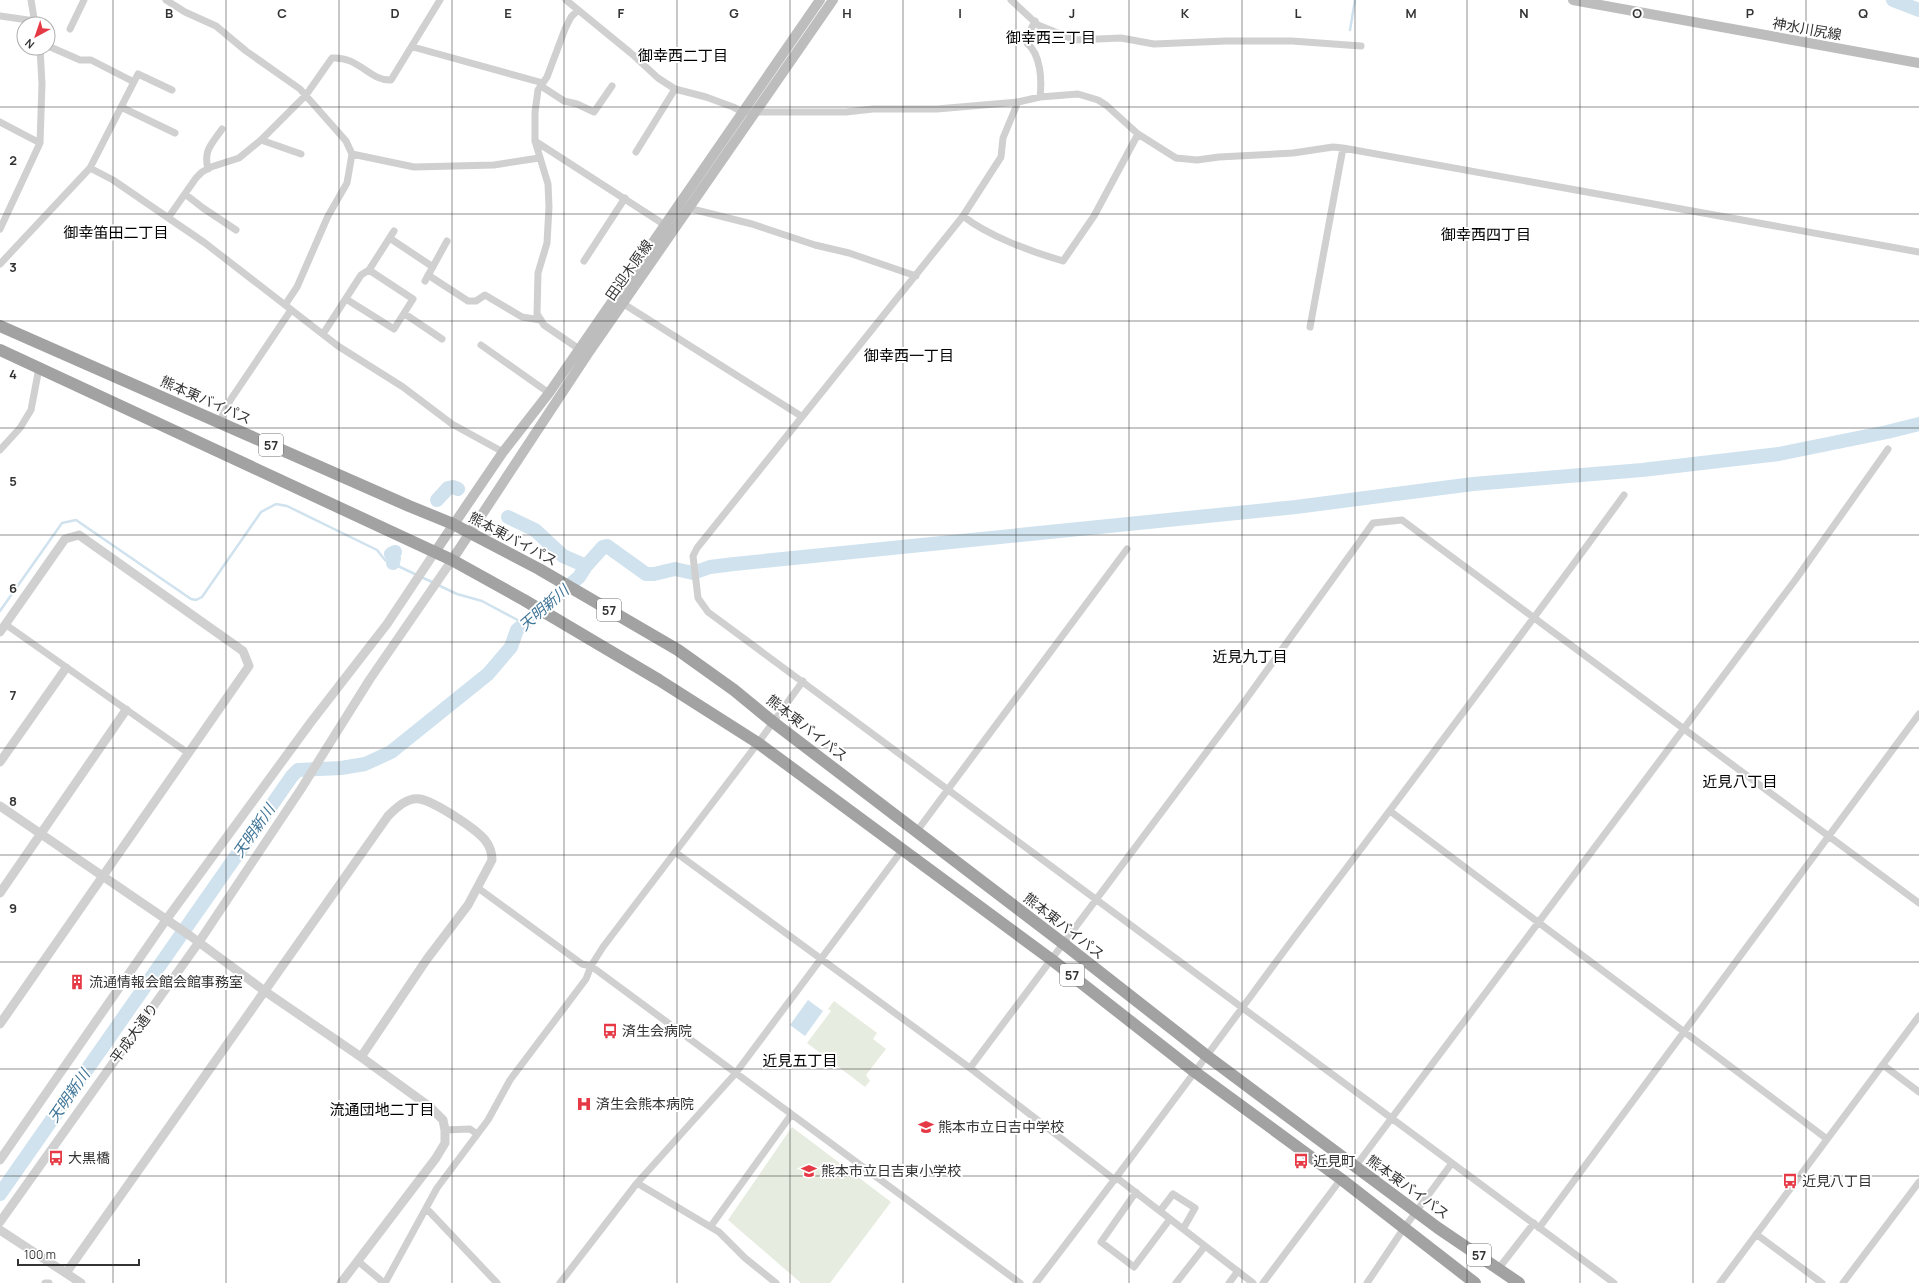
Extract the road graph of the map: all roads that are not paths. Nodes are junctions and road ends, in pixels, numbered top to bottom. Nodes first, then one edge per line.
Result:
1 (31, 0) edge
2 (84, 0) edge
3 (166, 0) edge
4 (440, 0) edge
5 (566, 0) edge
6 (820, 0) edge
7 (833, 0) edge
8 (1011, 0) edge
9 (1573, 0) edge
10 (578, 10) junction
11 (0, 16) edge
12 (34, 16) edge
13 (16, 19) edge
14 (1035, 21) junction
15 (70, 29) dead end
16 (1361, 46) dead end
17 (413, 47) junction
18 (56, 50) edge
19 (40, 56) edge
20 (1919, 63) edge
21 (134, 82) junction
22 (542, 84) junction
23 (612, 86) dead end
24 (675, 89) junction
25 (172, 90) dead end
26 (306, 96) junction
27 (1040, 97) junction
28 (1018, 102) junction
29 (121, 107) junction
30 (743, 112) junction
31 (755, 112) junction
32 (0, 122) edge
33 (222, 129) dead end
34 (174, 133) dead end
35 (1138, 134) junction
36 (261, 140) junction
37 (535, 141) junction
38 (40, 143) junction
39 (1343, 148) junction
40 (636, 152) dead end
41 (301, 154) dead end
42 (352, 154) junction
43 (539, 158) junction
44 (90, 168) junction
45 (208, 169) junction
46 (184, 194) junction
47 (625, 198) junction
48 (678, 205) junction
49 (689, 209) junction
50 (963, 216) junction
51 (168, 218) junction
52 (669, 228) junction
53 (0, 229) edge
54 (236, 230) dead end
55 (394, 231) dead end
56 (390, 239) junction
57 (447, 241) dead end
58 (1919, 252) edge
59 (584, 261) dead end
60 (0, 264) edge
61 (433, 267) junction
62 (369, 270) junction
63 (916, 276) junction
64 (346, 299) junction
65 (619, 300) junction
66 (288, 307) junction
67 (405, 314) junction
68 (541, 320) junction
69 (0, 326) edge
70 (1310, 327) dead end
71 (323, 334) junction
72 (442, 339) dead end
73 (481, 345) dead end
74 (0, 350) edge
75 (583, 352) junction
76 (39, 368) junction
77 (549, 393) junction
78 (801, 416) junction
79 (219, 422) junction
80 (1888, 449) dead end
81 (0, 450) edge
82 (503, 452) junction
83 (1624, 495) dead end
84 (453, 524) junction
85 (469, 532) junction
86 (1127, 549) dead end
87 (435, 552) junction
88 (452, 560) junction
89 (1535, 618) junction
90 (3, 628) edge
91 (66, 668) junction
92 (802, 681) junction
93 (126, 710) junction
94 (1919, 714) edge
95 (773, 722) junction
96 (1684, 729) junction
97 (758, 743) junction
98 (188, 753) junction
99 (0, 762) edge
100 (947, 789) junction
101 (0, 806) edge
102 (1390, 811) junction
103 (916, 831) junction
104 (40, 834) junction
105 (1829, 836) junction
106 (903, 849) junction
107 (675, 852) junction
108 (103, 877) junction
109 (478, 888) junction
110 (0, 893) edge
111 (1096, 900) junction
112 (1919, 903) edge
113 (169, 922) junction
114 (1538, 922) junction
115 (199, 942) junction
116 (1064, 944) junction
117 (821, 958) junction
118 (1052, 960) junction
119 (591, 966) junction
120 (266, 992) junction
121 (1242, 1008) junction
122 (1919, 1016) edge
123 (0, 1024) edge
124 (1683, 1031) junction
125 (1207, 1056) junction
126 (361, 1057) junction
127 (1883, 1065) junction
128 (970, 1068) junction
129 (1195, 1072) junction
130 (735, 1074) junction
131 (1919, 1092) edge
132 (791, 1115) junction
133 (1391, 1118) junction
134 (445, 1130) junction
135 (478, 1134) junction
136 (1828, 1139) junction
137 (0, 1160) edge
138 (1452, 1163) junction
139 (1355, 1166) junction
140 (1116, 1179) junction
141 (1341, 1179) junction
142 (1919, 1182) edge
143 (637, 1183) junction
144 (1136, 1192) junction
145 (426, 1208) junction
146 (1160, 1211) junction
147 (1416, 1212) junction
148 (1170, 1219) junction
149 (0, 1222) edge
150 (711, 1226) junction
151 (1536, 1226) junction
152 (1404, 1228) junction
153 (1438, 1228) junction
154 (1183, 1229) junction
155 (0, 1230) edge
156 (1756, 1234) junction
157 (1205, 1246) junction
158 (358, 1262) junction
159 (1499, 1268) junction
160 (1238, 1271) junction
161 (66, 1273) junction
162 (45, 1283) edge
163 (49, 1283) edge
164 (81, 1283) edge
165 (341, 1283) edge
166 (384, 1283) edge
167 (498, 1283) edge
168 (560, 1283) edge
169 (776, 1283) edge
170 (1020, 1283) edge
171 (1036, 1283) edge
172 (1176, 1283) edge
173 (1229, 1283) edge
174 (1253, 1283) edge
175 (1263, 1283) edge
176 (1367, 1283) edge
177 (1475, 1283) edge
178 (1506, 1283) edge
179 (1519, 1283) edge
180 (1614, 1283) edge
181 (1720, 1283) edge
182 (1822, 1283) edge
183 (1844, 1283) edge

1 - 12 street
2 - 15 street
3 - 26 street
4 - 17 street
5 - 10 street
6 - 30 main road, 田迎木原線
7 - 31 main road, 田迎木原線
8 - 14 street
9 - 20 main road, 神水川尻線
10 - 22 street
10 - 24 street
11 - 13 street
14 - 16 street
14 - 27 street
17 - 22 street
17 - 26 street
18 - 21 street
19 - 38 street
21 - 25 street
21 - 29 street
22 - 23 street
22 - 37 street
24 - 30 street
24 - 40 street
26 - 36 street
26 - 42 street
27 - 28 street
27 - 35 street
28 - 31 street
28 - 50 street
29 - 34 street
29 - 44 street
30 - 31 street
30 - 48 main road, 田迎木原線
31 - 49 main road, 田迎木原線
32 - 38 street
33 - 45 street
35 - 39 street
35 - 50 street
36 - 41 street
36 - 45 street
37 - 43 street
37 - 47 street
38 - 53 street
39 - 58 street
39 - 70 street
42 - 43 street
42 - 66 street
43 - 68 street
44 - 51 street
44 - 60 street
45 - 46 street
46 - 51 street
46 - 54 street
47 - 52 street
47 - 59 street
48 - 49 street
48 - 52 main road, 田迎木原線
49 - 52 main road, 田迎木原線
49 - 63 street
50 - 63 street
51 - 66 street
52 - 65 main road, 田迎木原線
55 - 56 street
56 - 61 street
56 - 62 street
57 - 61 street
61 - 68 street
62 - 64 street
62 - 67 street
63 - 78 street
64 - 67 street
64 - 71 street
65 - 75 main road, 田迎木原線
65 - 78 street
66 - 71 street
66 - 79 street
67 - 72 street
68 - 75 street
69 - 79 highway, 熊本東バイパス / 57
71 - 82 street
73 - 77 street
74 - 76 highway, 57
75 - 77 main road, 田迎木原線
75 - 85 main road, 田迎木原線
76 - 81 street
76 - 87 highway, 57
77 - 82 main road, 田迎木原線
78 - 92 street
79 - 84 highway, 熊本東バイパス / 57
80 - 96 street
82 - 84 main road, 田迎木原線
83 - 89 street
84 - 85 highway, 熊本東バイパス / 57
84 - 87 main road, 田迎木原線
85 - 88 main road, 田迎木原線
85 - 95 highway, 熊本東バイパス / 57
86 - 100 street
87 - 88 highway, 57
87 - 113 street
88 - 97 highway, 57
88 - 115 street, 平成大通り
89 - 96 street
89 - 102 street
89 - 111 street
90 - 91 street
90 - 98 street
91 - 93 street
91 - 99 street
92 - 95 street
92 - 100 street
93 - 98 street
93 - 104 street
94 - 105 street
95 - 97 street
95 - 103 highway, 熊本東バイパス / 57
96 - 105 street
96 - 114 street
97 - 106 highway, 57
97 - 107 street
98 - 108 street
100 - 103 street
100 - 111 street
101 - 104 street
102 - 114 street
102 - 121 street
103 - 116 highway, 熊本東バイパス / 57
104 - 108 street
104 - 110 street
105 - 112 street
105 - 124 street
106 - 117 street
106 - 118 highway, 57
107 - 117 street
107 - 119 street
108 - 113 street
108 - 123 street
109 - 119 street
109 - 120 street
109 - 126 street
111 - 116 street
111 - 121 street
113 - 115 street
113 - 137 street
114 - 124 street
114 - 133 street
115 - 120 street
115 - 149 street, 平成大通り
116 - 118 street
116 - 125 highway, 熊本東バイパス / 57
117 - 128 street
117 - 130 street
118 - 128 street
118 - 129 highway, 57
119 - 130 street
119 - 135 street
120 - 126 street
120 - 161 street
121 - 125 street
121 - 133 street
122 - 127 street
124 - 136 street
124 - 151 street
125 - 129 street
125 - 139 highway, 熊本東バイパス / 57
126 - 134 street
127 - 131 street
127 - 136 street
128 - 140 street
129 - 140 street
129 - 141 highway, 57
130 - 132 street
130 - 143 street
132 - 150 street
132 - 170 street
133 - 138 street
133 - 139 street
134 - 135 street
134 - 158 street
135 - 145 street
136 - 156 street
138 - 147 street
138 - 151 street
139 - 147 highway, 熊本東バイパス / 57
140 - 144 street
140 - 171 street
141 - 152 highway, 57
141 - 175 street
142 - 183 street
143 - 150 street
143 - 168 street
144 - 146 street
144 - 148 street
145 - 166 street
145 - 167 street
146 - 148 street
146 - 154 street
147 - 152 street
147 - 153 highway, 熊本東バイパス / 57
148 - 154 street
150 - 169 street
151 - 159 street
151 - 180 street
152 - 176 street
152 - 177 highway, 57
153 - 159 highway, 熊本東バイパス / 57
153 - 178 highway
154 - 157 street
155 - 161 street
156 - 181 street
156 - 182 street
157 - 160 street
157 - 172 street
158 - 165 street
158 - 166 street
159 - 179 highway, 熊本東バイパス / 57
160 - 173 street
160 - 174 street
161 - 164 street
162 - 163 street

